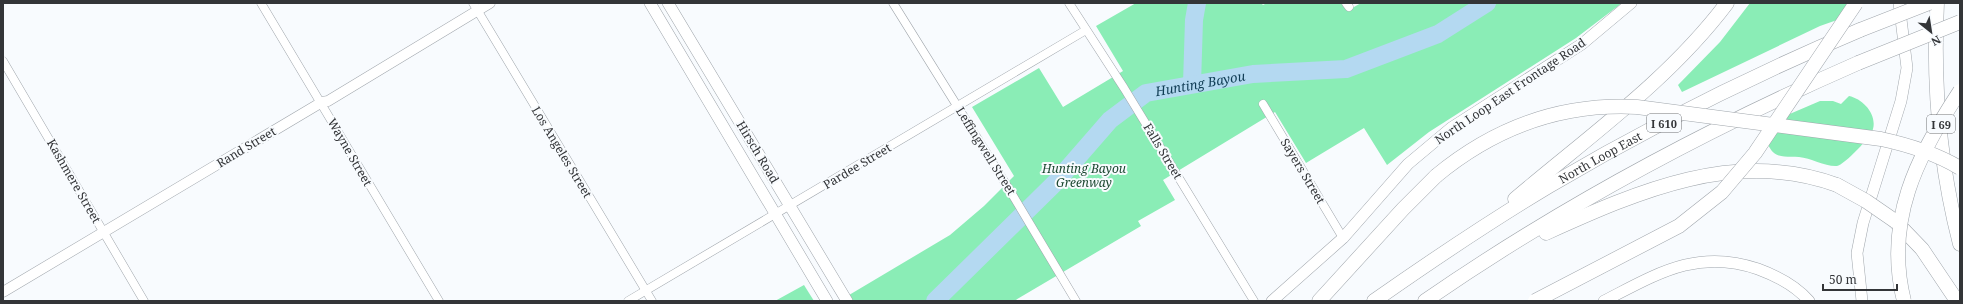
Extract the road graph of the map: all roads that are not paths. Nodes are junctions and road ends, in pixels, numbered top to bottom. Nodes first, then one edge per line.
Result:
1 (261, 3) edge
2 (490, 3) edge
3 (650, 3) edge
4 (668, 3) edge
5 (893, 3) edge
6 (1069, 3) edge
7 (1631, 3) edge
8 (1727, 3) edge
9 (1856, 3) edge
10 (1899, 3) edge
11 (1929, 3) edge
12 (1937, 3) edge
13 (475, 7) edge
14 (1960, 22) edge
15 (1086, 30) junction
16 (3, 61) edge
17 (1960, 91) edge
18 (322, 102) junction
19 (1263, 104) dead end
20 (958, 106) junction
21 (1960, 168) edge
22 (790, 205) junction
23 (775, 214) junction
24 (1476, 231) junction
25 (104, 232) junction
26 (1343, 238) junction
27 (1960, 244) edge
28 (1479, 265) junction
29 (645, 290) junction
30 (3, 292) edge
31 (144, 301) edge
32 (438, 301) edge
33 (628, 301) edge
34 (652, 301) edge
35 (827, 301) edge
36 (847, 301) edge
37 (1076, 301) edge
38 (1254, 301) edge
39 (1272, 301) edge
40 (1319, 301) edge
41 (1374, 301) edge
42 (1425, 301) edge
43 (1535, 301) edge
44 (1604, 301) edge
45 (1810, 301) edge
46 (1862, 301) edge
47 (1904, 301) edge
48 (1957, 301) edge

1 - 18 street, Wayne Street
2 - 13 street, Rand Street
3 - 23 main road, Hirsch Road
4 - 22 main road, Hirsch Road
5 - 20 street, Leffingwell Street
6 - 15 street, Falls Street
7 - 26 main road, North Loop East Frontage Road
8 - 24 highway
9 - 43 highway, bridge
10 - 46 main road
11 - 24 highway, North Loop East / I 610, bridge
12 - 27 highway, I 69
13 - 18 street, Rand Street
13 - 29 street, Los Angeles Street
14 - 28 highway, I 610, bridge
15 - 20 street, Pardee Street
15 - 38 street, Falls Street
16 - 25 street, Kashmere Street
17 - 47 highway, bridge
18 - 25 street, Rand Street
18 - 32 street, Wayne Street
19 - 26 street, Sayers Street
20 - 22 street, Pardee Street
20 - 37 street, Leffingwell Street
21 - 40 highway, bridge
22 - 23 street, Pardee Street
22 - 36 main road, Hirsch Road
23 - 29 street, Pardee Street
23 - 35 main road, Hirsch Road
24 - 41 highway, North Loop East / I 610
25 - 30 street, Rand Street
25 - 31 street, Kashmere Street
26 - 39 main road, North Loop East Frontage Road
28 - 42 highway, I 610
28 - 48 highway, bridge
29 - 33 street, Pardee Street
29 - 34 street, Los Angeles Street
44 - 45 main road

